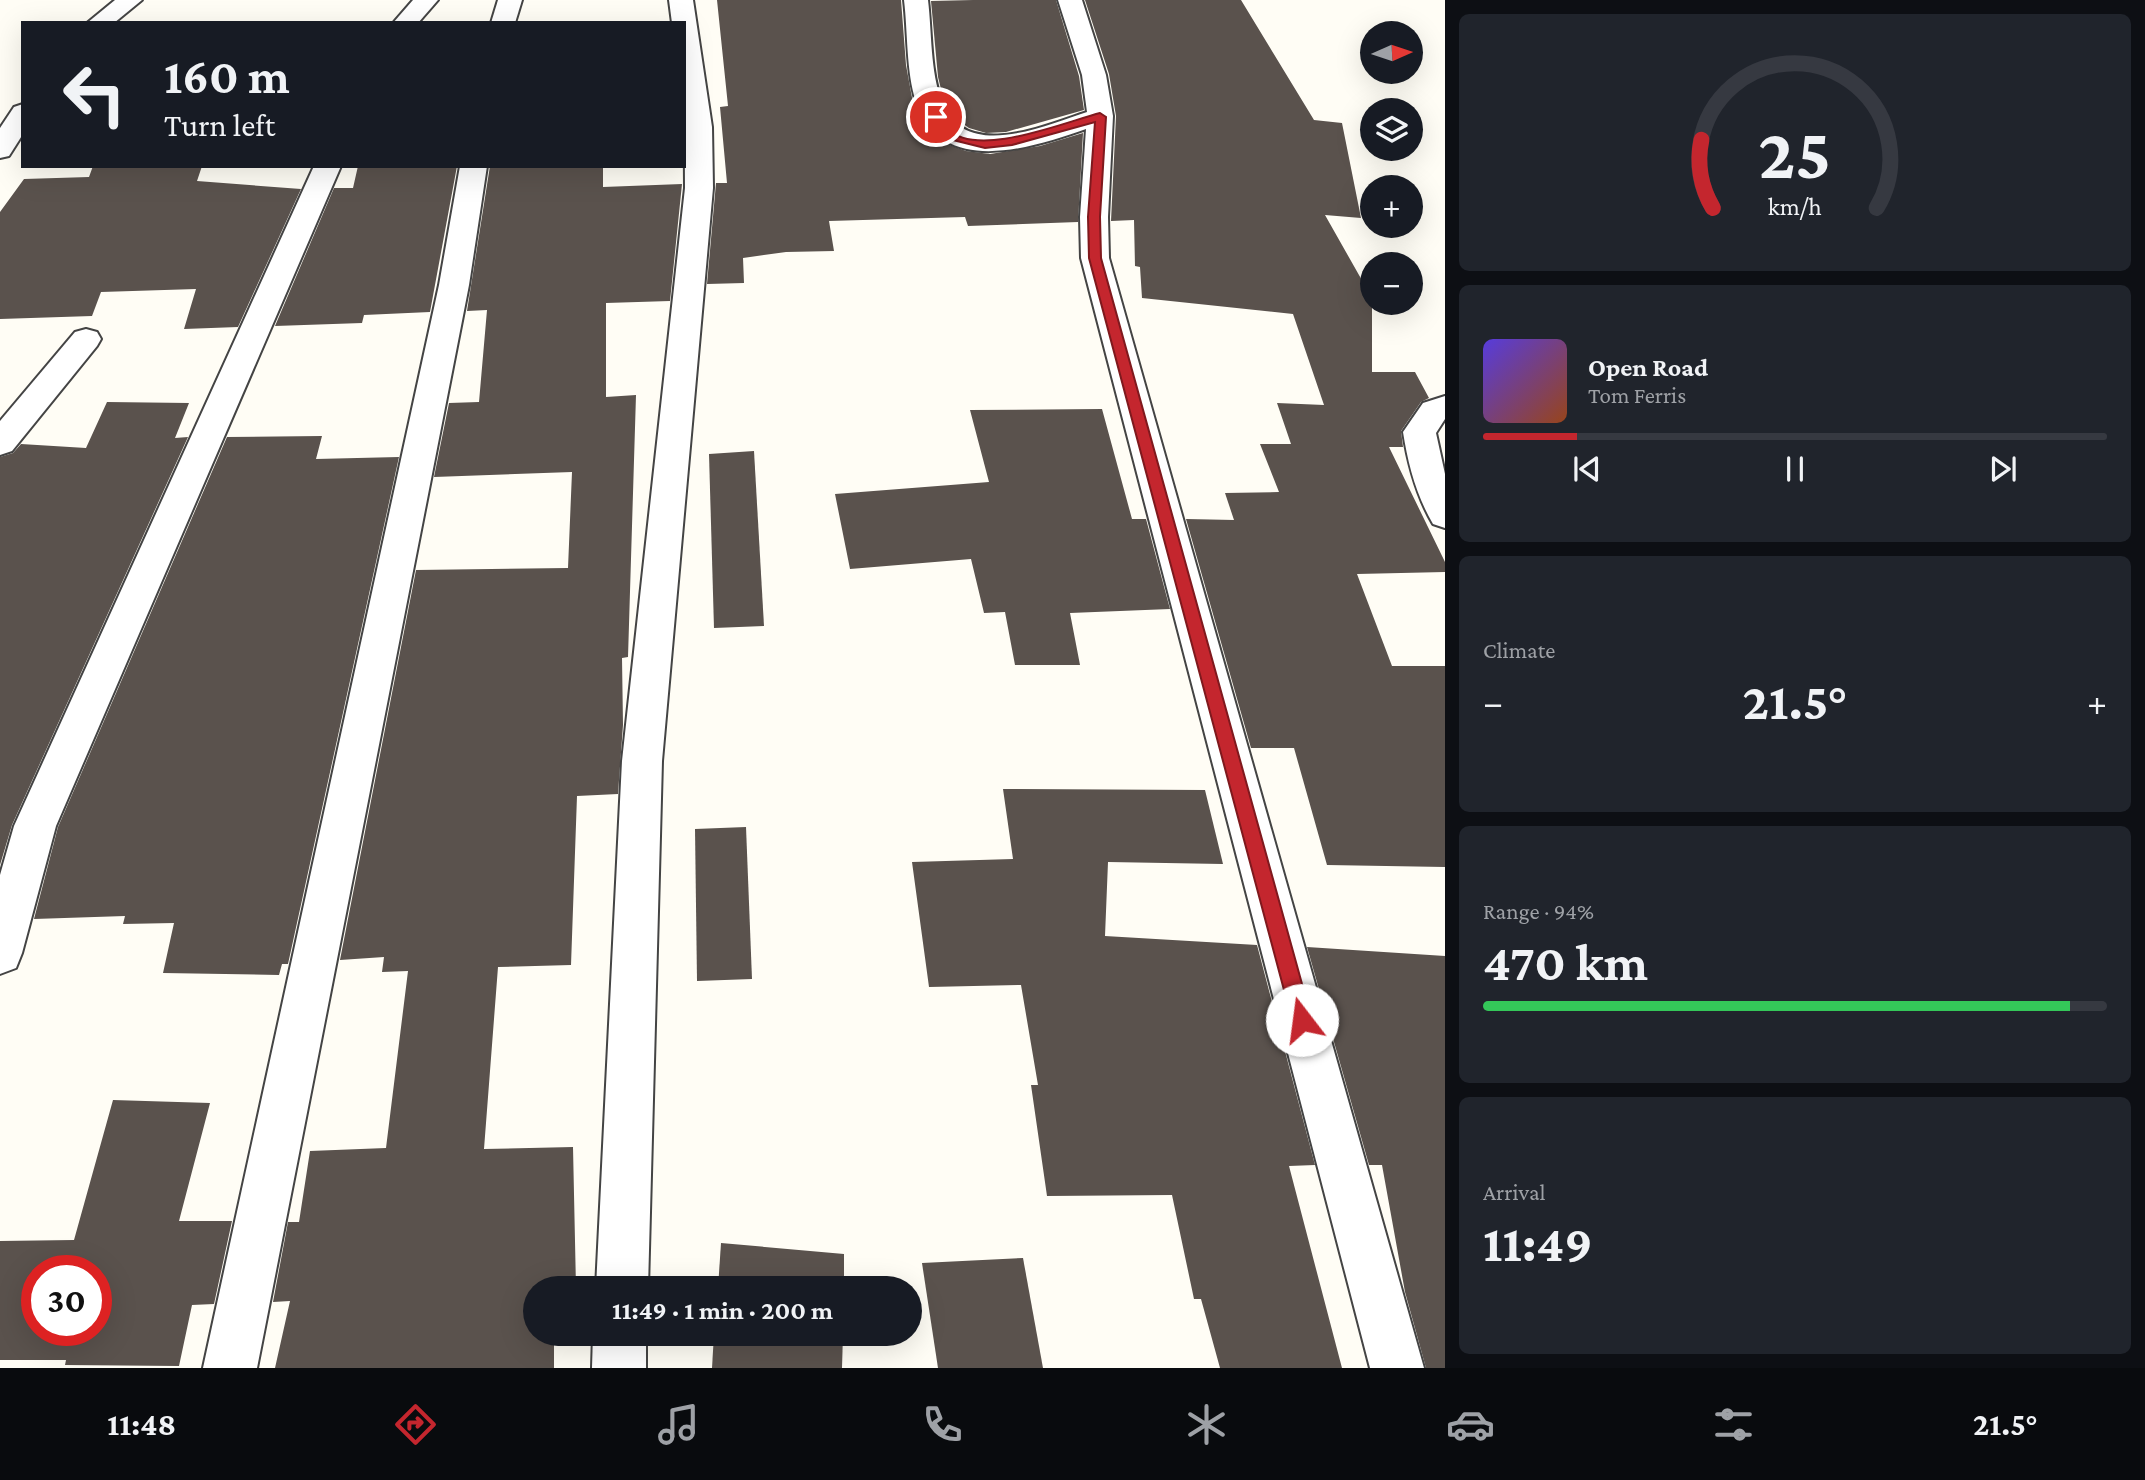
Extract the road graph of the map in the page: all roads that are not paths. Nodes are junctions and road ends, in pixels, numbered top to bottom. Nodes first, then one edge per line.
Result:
1 (130, 0) edge
2 (426, 0) edge
3 (510, 0) edge
4 (681, 0) edge
5 (916, 0) edge
6 (1070, 0) edge
7 (102, 21) edge
8 (407, 21) edge
9 (504, 21) edge
10 (684, 21) edge
11 (686, 35) edge
12 (21, 115) edge
13 (1100, 117) junction
14 (0, 150) edge
15 (327, 168) edge
16 (474, 168) edge
17 (86, 339) dead end
18 (1445, 407) edge
19 (0, 443) edge
20 (1445, 515) edge
21 (0, 953) edge
22 (622, 1276) edge
23 (620, 1346) edge
24 (230, 1368) edge
25 (619, 1368) edge
26 (1396, 1368) edge

1 - 7 street
2 - 8 street
3 - 9 street
4 - 10 street
5 - 13 street
6 - 13 street
11 - 22 street
12 - 14 street
13 - 26 street
15 - 21 street
16 - 24 street
17 - 19 street
18 - 20 street
23 - 25 street

